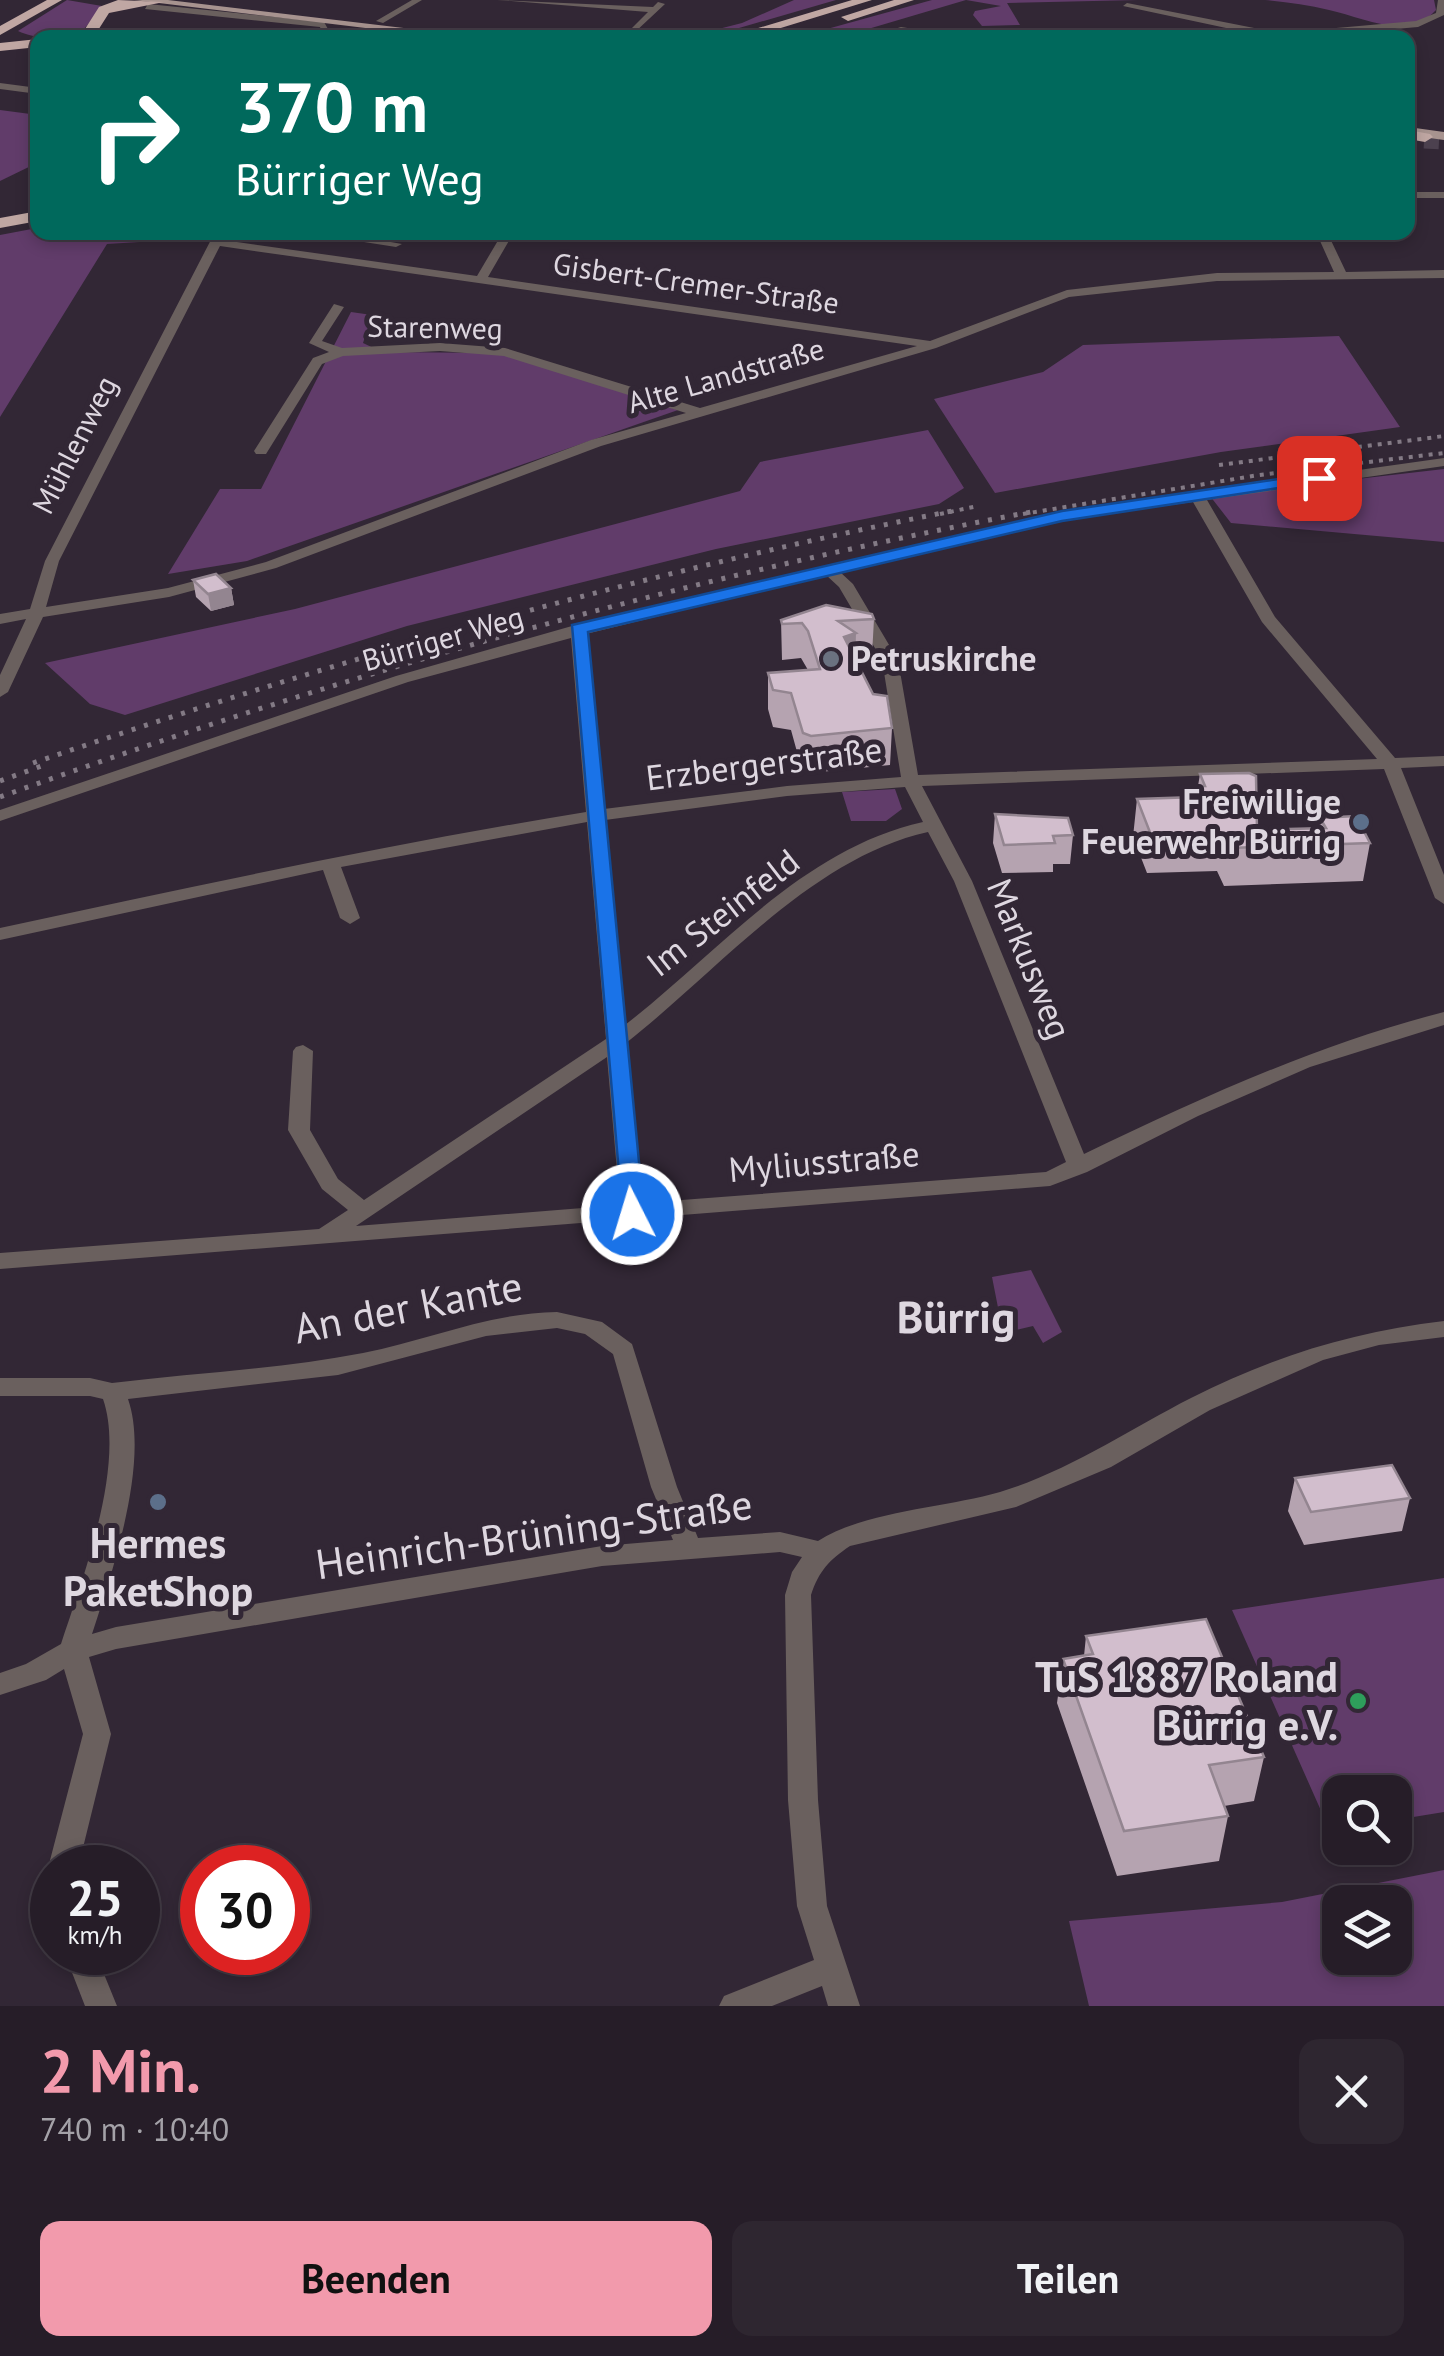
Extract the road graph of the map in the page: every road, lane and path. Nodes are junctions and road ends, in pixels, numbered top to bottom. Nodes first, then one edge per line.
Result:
1 (38, 0) edge
2 (56, 0) edge
3 (186, 0) edge
4 (418, 0) edge
5 (501, 0) edge
6 (665, 0) edge
7 (866, 0) edge
8 (908, 0) edge
9 (1442, 0) edge
10 (119, 3) edge
11 (148, 3) edge
12 (1127, 6) dead end
13 (656, 10) junction
14 (395, 12) junction
15 (347, 19) junction
16 (21, 20) junction
17 (0, 22) edge
18 (382, 26) junction
19 (412, 27) junction
20 (89, 30) edge
21 (103, 30) edge
22 (325, 30) edge
23 (356, 30) edge
24 (372, 30) edge
25 (372, 30) edge
26 (403, 30) edge
27 (431, 30) edge
28 (451, 30) edge
29 (634, 30) dead end
30 (759, 30) edge
31 (803, 30) edge
32 (1254, 30) edge
33 (1346, 30) edge
34 (0, 31) edge
35 (30, 38) edge
36 (30, 42) edge
37 (0, 47) edge
38 (0, 86) edge
39 (30, 90) edge
40 (1444, 136) tunnel mouth
41 (1415, 138) edge
42 (1415, 138) edge
43 (1444, 144) tunnel mouth
44 (1415, 194) edge
45 (1444, 195) edge
46 (30, 208) edge
47 (0, 214) edge
48 (30, 217) edge
49 (0, 223) edge
50 (216, 240) edge
51 (234, 240) edge
52 (358, 240) joint
53 (504, 240) edge
54 (1325, 240) edge
55 (396, 244) dead end
56 (343, 260) junction
57 (1444, 274) edge
58 (1342, 276) junction
59 (482, 278) junction
60 (338, 307) dead end
61 (932, 344) junction
62 (341, 352) junction
63 (700, 412) junction
64 (261, 451) dead end
65 (1444, 462) edge
66 (1196, 494) junction
67 (828, 569) junction
68 (0, 600) edge
69 (37, 613) junction
70 (0, 619) edge
71 (578, 629) junction
72 (0, 692) edge
73 (1444, 761) edge
74 (1391, 764) junction
75 (910, 780) junction
76 (0, 816) edge
77 (597, 818) junction
78 (935, 825) junction
79 (330, 863) junction
80 (1444, 898) edge
81 (350, 918) dead end
82 (0, 934) edge
83 (1444, 1018) edge
84 (618, 1040) junction
85 (304, 1050) dead end
86 (1079, 1167) junction
87 (364, 1211) junction
88 (632, 1214) junction
89 (321, 1238) junction
90 (0, 1261) edge
91 (1444, 1328) edge
92 (0, 1388) edge
93 (112, 1392) junction
94 (688, 1546) junction
95 (820, 1552) junction
96 (72, 1651) junction
97 (0, 1684) edge
98 (69, 1845) edge
99 (830, 1968) junction
100 (88, 1975) edge
101 (101, 2006) edge
102 (735, 2006) edge
103 (844, 2006) edge

1 - 17 highway
2 - 16 highway
3 - 15 main road
4 - 14 street
5 - 13 street
6 - 13 street
7 - 30 highway
8 - 31 highway
9 - 33 street
10 - 11 highway
10 - 20 highway
10 - 21 highway
11 - 15 main road
11 - 22 street
12 - 32 street
13 - 29 street
14 - 15 main road
14 - 18 street
14 - 19 street
15 - 18 main road
15 - 23 street
16 - 34 highway
16 - 35 highway
18 - 19 main road
18 - 24 street
18 - 25 street
18 - 26 street
19 - 27 main road
19 - 28 main road
36 - 37 highway
38 - 39 street
40 - 41 main road
42 - 43 main road
44 - 45 street
46 - 47 highway
48 - 49 highway
50 - 69 street, Mühlenweg
51 - 56 street, Gisbert-Cremer-Straße
52 - 55 street
52 - 56 street
53 - 59 street
54 - 58 street
56 - 59 street, Gisbert-Cremer-Straße
57 - 58 street, Alte Landstraße
58 - 61 street, Alte Landstraße
59 - 61 street, Gisbert-Cremer-Straße
60 - 62 street
61 - 63 street, Alte Landstraße
62 - 63 street, Starenweg
62 - 64 street
63 - 69 street, Alte Landstraße
65 - 66 street, Bürriger Weg
66 - 67 street, Bürriger Weg
66 - 74 street
67 - 71 street, Bürriger Weg
67 - 75 street, Markusweg
68 - 69 street
69 - 70 street, Alte Landstraße
69 - 72 street, Mühlenweg
71 - 76 street, Bürriger Weg
71 - 77 street
73 - 74 street
74 - 75 street
74 - 80 street
75 - 77 street, Erzbergerstraße
75 - 78 street, Markusweg
77 - 79 street, Erzbergerstraße
77 - 84 street
78 - 84 street, Im Steinfeld
78 - 86 street, Markusweg
79 - 81 street
79 - 82 street, Erzbergerstraße
83 - 86 street, Myliusstraße
84 - 87 street, Im Steinfeld
84 - 88 street
85 - 87 street
86 - 88 street, Myliusstraße
87 - 89 street, Im Steinfeld
88 - 89 street, Myliusstraße
89 - 90 street, Myliusstraße
91 - 95 street
92 - 93 street
93 - 94 street, An der Kante
93 - 96 street
94 - 95 street, Heinrich-Brüning-Straße
94 - 96 street, Heinrich-Brüning-Straße
95 - 99 street
96 - 97 street, Heinrich-Brüning-Straße
96 - 98 street
99 - 102 street
99 - 103 street
100 - 101 street

